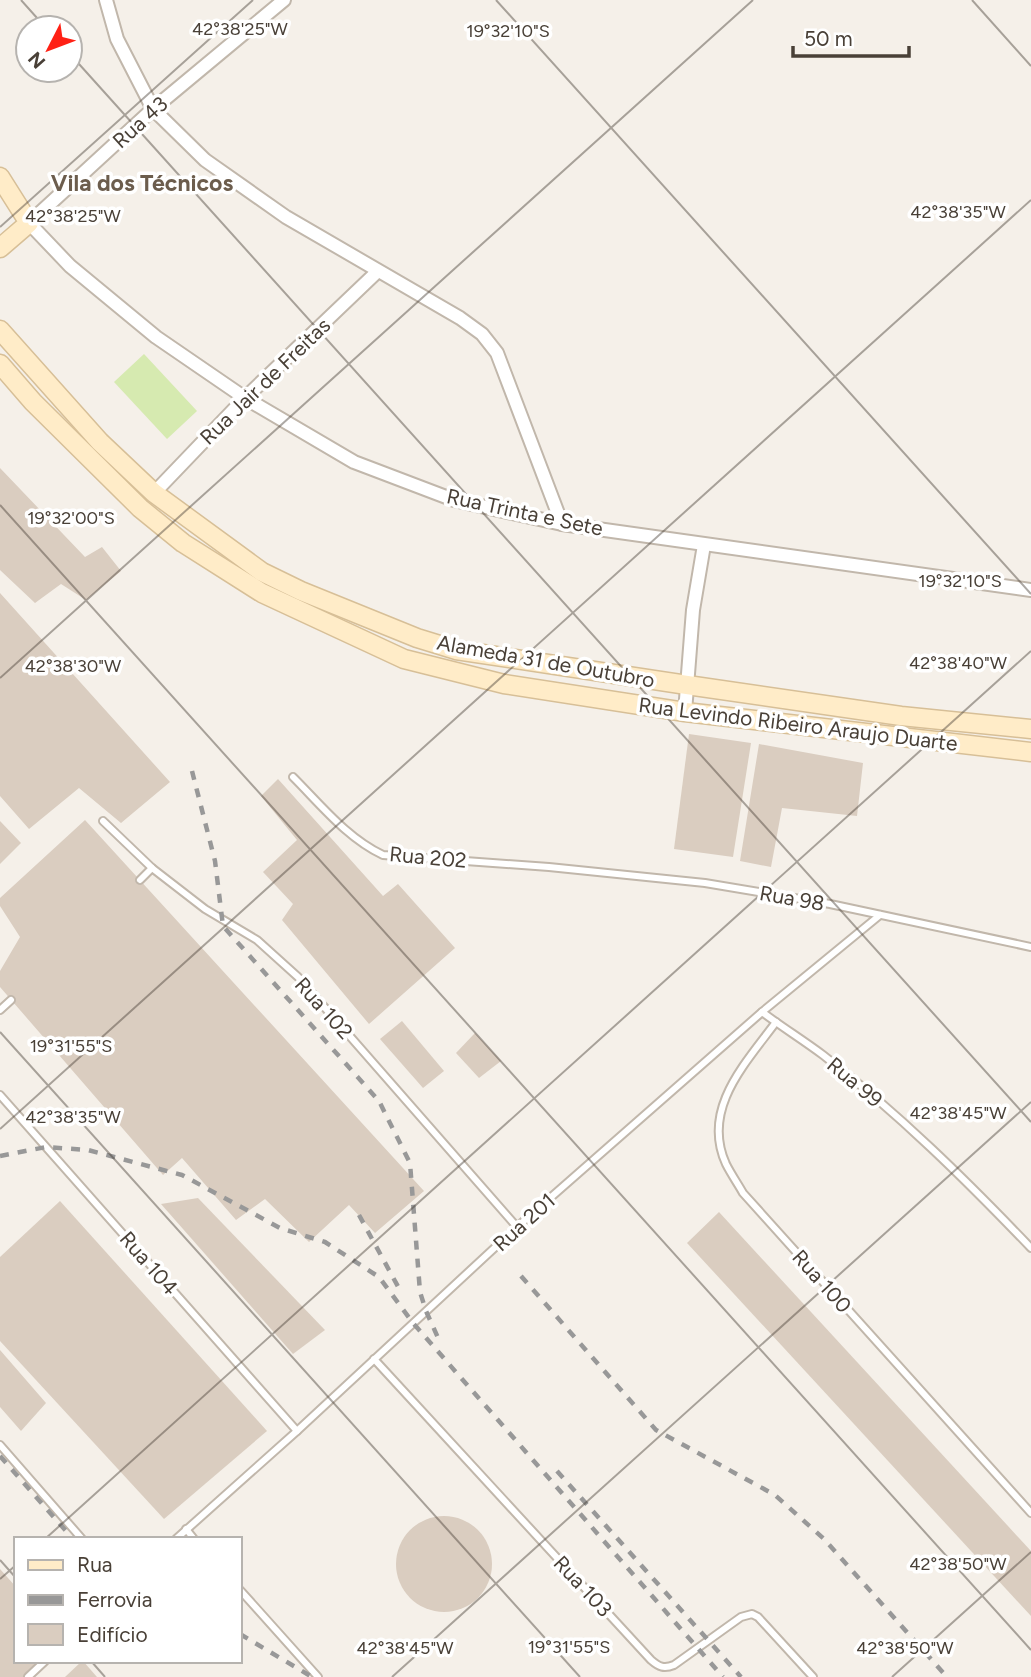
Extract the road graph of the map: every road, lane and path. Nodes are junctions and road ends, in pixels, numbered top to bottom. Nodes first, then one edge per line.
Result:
1 (106, 0) edge
2 (284, 0) edge
3 (153, 109) junction
4 (0, 177) edge
5 (29, 223) junction
6 (0, 248) edge
7 (378, 271) junction
8 (0, 331) edge
9 (0, 364) edge
10 (245, 398) junction
11 (154, 493) junction
12 (562, 524) junction
13 (704, 545) junction
14 (271, 576) junction
15 (1031, 590) edge
16 (262, 593) junction
17 (687, 685) junction
18 (685, 712) junction
19 (1031, 729) edge
20 (1031, 752) edge
21 (293, 777) dead end
22 (103, 821) dead end
23 (550, 867) joint
24 (152, 868) junction
25 (140, 880) dead end
26 (880, 915) junction
27 (1031, 947) edge
28 (11, 1000) dead end
29 (0, 1010) edge
30 (762, 1012) junction
31 (776, 1022) junction
32 (0, 1095) edge
33 (517, 1227) junction
34 (1031, 1248) edge
35 (374, 1359) junction
36 (297, 1431) junction
37 (0, 1445) edge
38 (1031, 1513) edge
39 (186, 1530) junction
40 (80, 1537) edge
41 (178, 1537) edge
42 (192, 1537) edge
43 (242, 1592) edge
44 (43, 1663) edge
45 (28, 1677) edge
46 (318, 1677) edge
47 (813, 1677) edge

1 - 3 street
2 - 3 street, Rua 43
3 - 5 street, Rua 43
3 - 7 street
4 - 5 main road, Rua Trinta e Sete
5 - 6 main road, Rua 43
5 - 10 street, Rua Trinta e Sete
7 - 10 street, Rua Jair de Freitas
7 - 12 street
8 - 11 main road, Alameda 31 de Outubro
9 - 16 main road, Rua Levindo Ribeiro Araujo Duarte
10 - 11 street, Rua Jair de Freitas
10 - 12 street, Rua Trinta e Sete
11 - 14 main road, Alameda 31 de Outubro
12 - 13 street, Rua Trinta e Sete
13 - 15 street, Rua Trinta e Sete
13 - 17 street
14 - 16 main road
14 - 17 main road, Alameda 31 de Outubro
16 - 18 main road, Rua Levindo Ribeiro Araujo Duarte
17 - 18 street
17 - 19 main road, Alameda 31 de Outubro
18 - 20 main road, Rua Levindo Ribeiro Araujo Duarte
21 - 23 lane, Rua 202
22 - 24 lane, Rua 102
23 - 26 lane, Rua 98
24 - 25 lane
24 - 33 lane, Rua 102
26 - 27 lane, Rua 98
26 - 30 lane, Rua 201
28 - 29 lane
30 - 31 lane, Rua 99
30 - 33 lane, Rua 201
31 - 34 lane, Rua 99
31 - 38 lane, Rua 100
32 - 36 lane, Rua 104
33 - 35 lane, Rua 201
35 - 36 lane, Rua 201
35 - 47 lane, Rua 103
36 - 39 lane, Rua 201
37 - 40 lane
39 - 41 lane, Rua 201
39 - 42 lane
43 - 46 lane
44 - 45 lane

